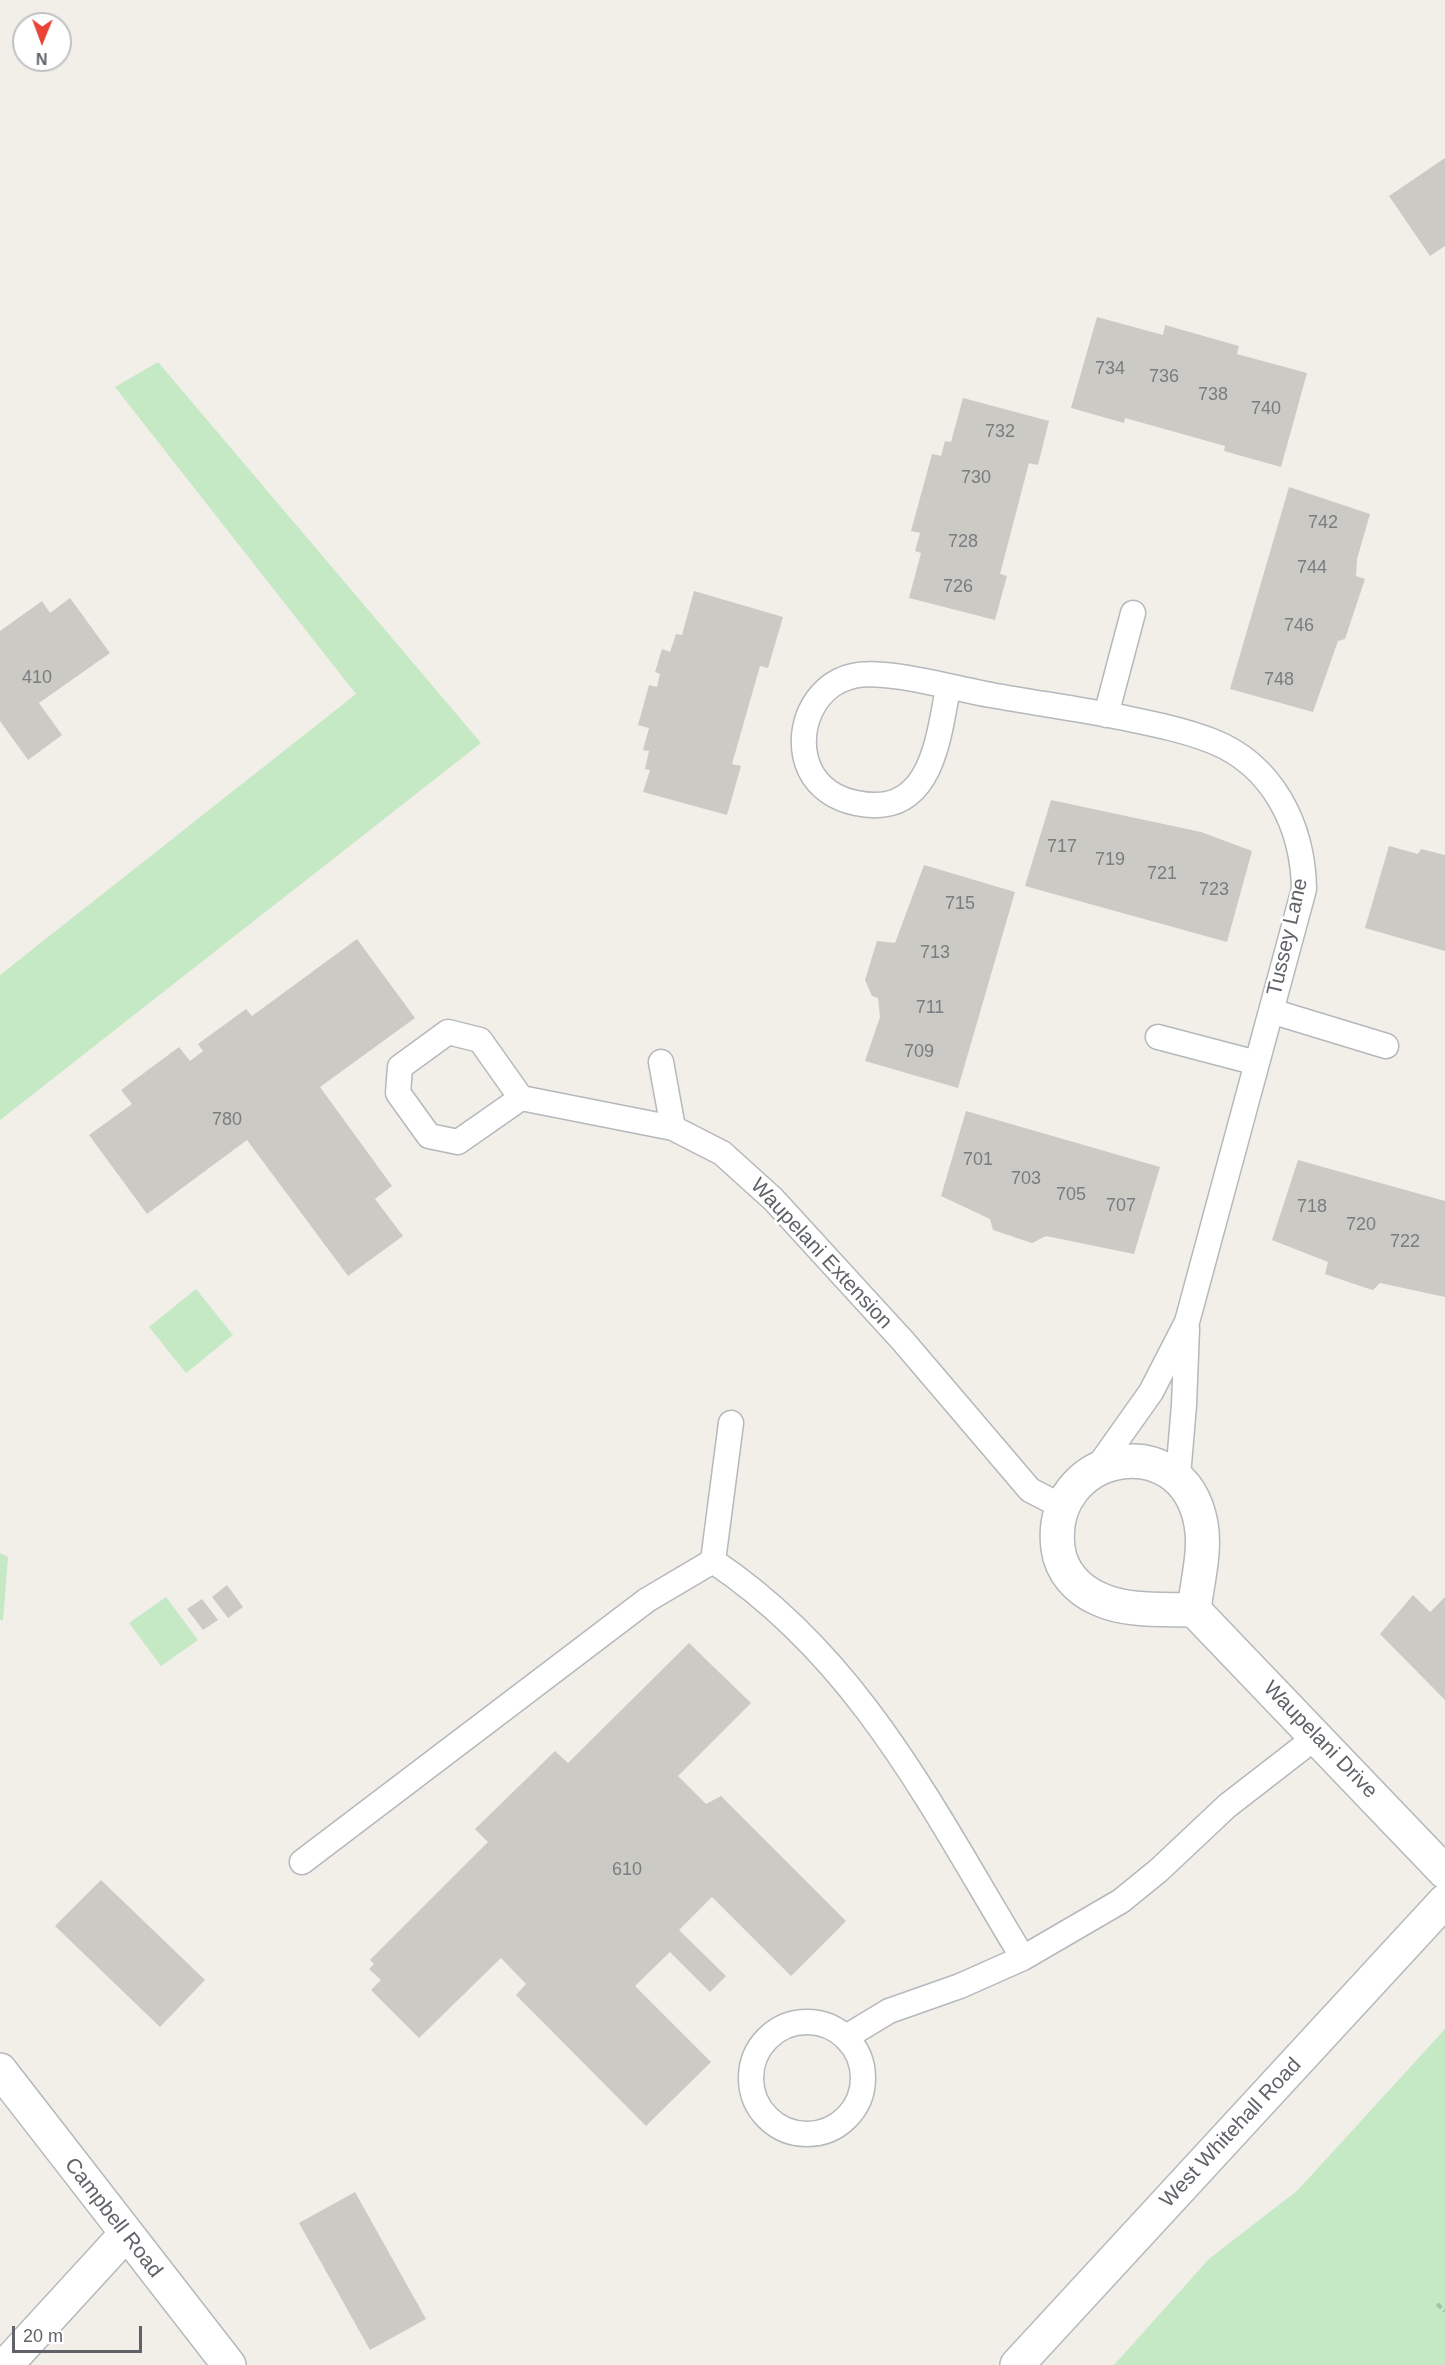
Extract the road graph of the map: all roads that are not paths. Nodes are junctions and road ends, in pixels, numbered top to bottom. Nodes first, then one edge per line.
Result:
1 (1133, 614) dead end
2 (948, 688) junction
3 (1106, 715) junction
4 (1271, 1011) junction
5 (1158, 1037) dead end
6 (1386, 1046) dead end
7 (661, 1062) dead end
8 (1257, 1063) junction
9 (521, 1098) junction
10 (673, 1128) junction
11 (1187, 1322) junction
12 (731, 1423) dead end
13 (1095, 1471) junction
14 (1178, 1476) junction
15 (1063, 1507) junction
16 (713, 1561) junction
17 (1194, 1610) junction
18 (1316, 1737) junction
19 (302, 1862) dead end
20 (1445, 1872) edge
21 (1445, 1901) edge
22 (1023, 1958) junction
23 (846, 2037) junction
24 (0, 2070) edge
25 (125, 2235) junction
26 (6, 2365) edge
27 (229, 2365) edge
28 (1017, 2365) edge

1 - 3 lane
2 - 2 lane, Tussey Lane
2 - 3 lane, Tussey Lane
3 - 4 lane, Tussey Lane
4 - 6 lane
4 - 8 lane, Tussey Lane
5 - 8 lane
7 - 10 lane
8 - 11 lane, Tussey Lane
9 - 9 lane
9 - 10 lane, Waupelani Extension
10 - 15 lane, Waupelani Extension
11 - 13 lane, Tussey Lane
11 - 14 lane, Tussey Lane
12 - 16 lane
13 - 14 street
13 - 15 street
14 - 17 street
15 - 17 street
16 - 19 lane
16 - 22 lane
17 - 18 street, Waupelani Drive
18 - 20 street, Waupelani Drive
18 - 22 lane
21 - 28 street, West Whitehall Road
22 - 23 lane
23 - 23 lane
24 - 25 street, Campbell Road
25 - 26 street
25 - 27 street, Campbell Road

